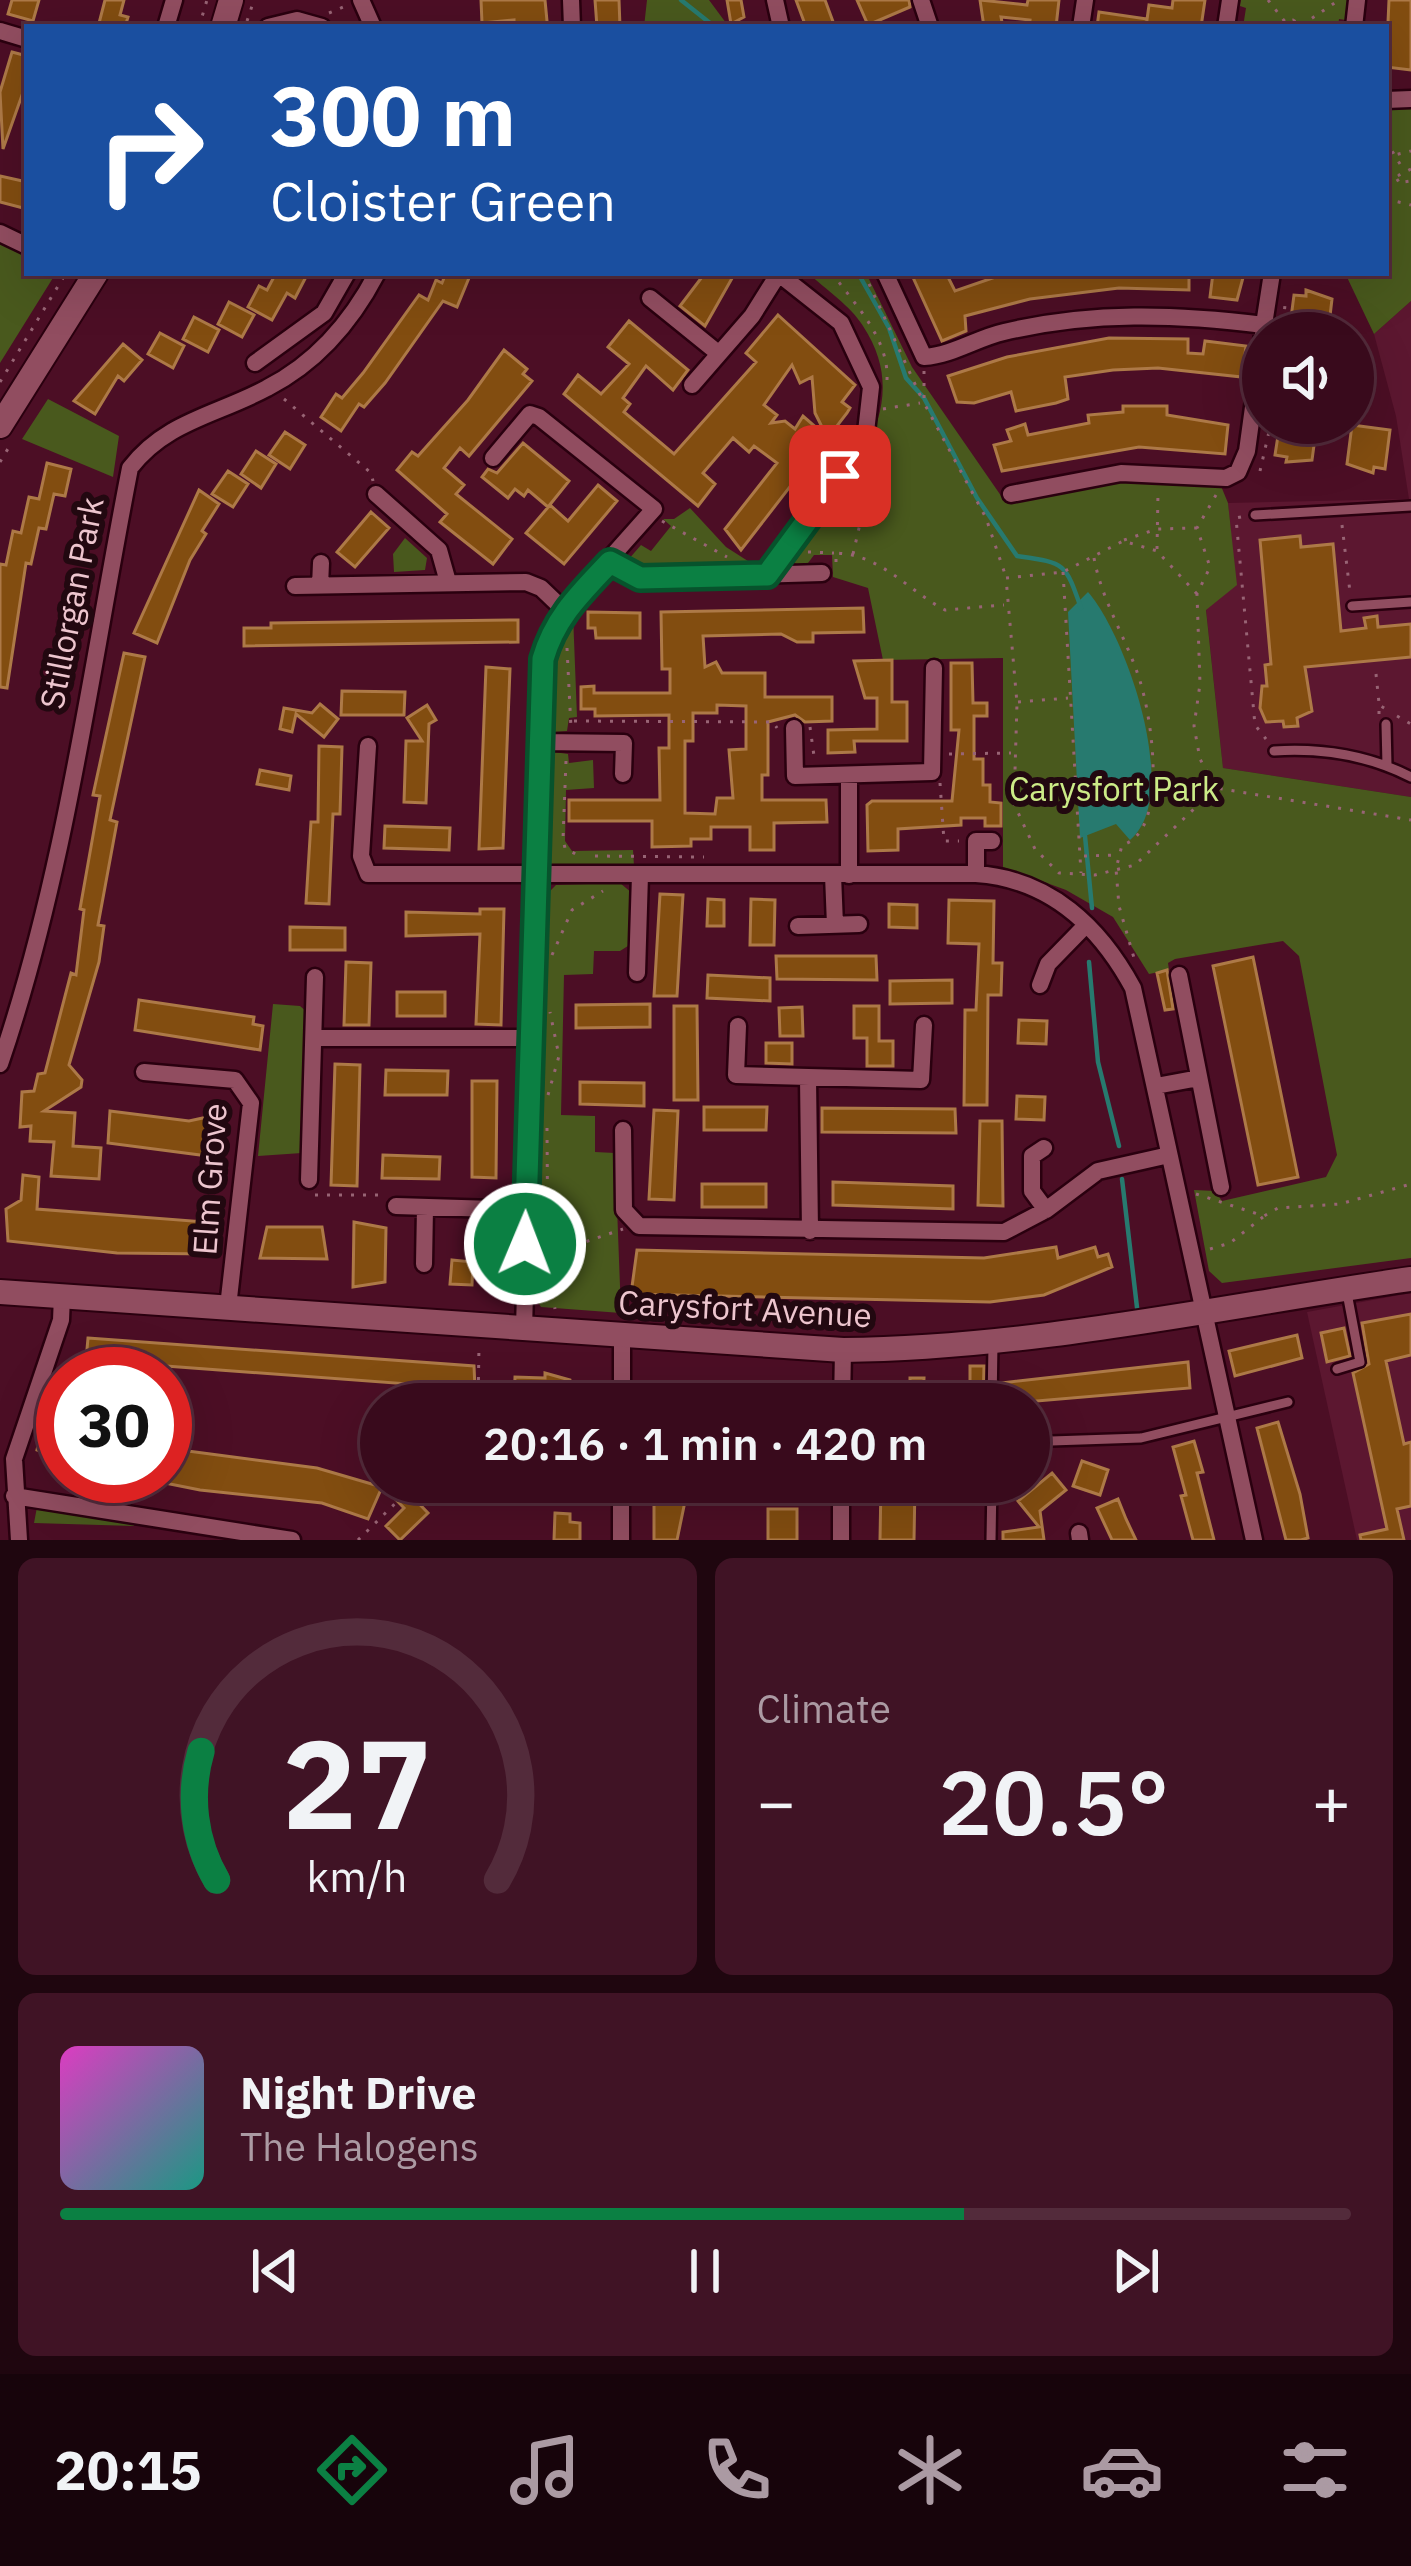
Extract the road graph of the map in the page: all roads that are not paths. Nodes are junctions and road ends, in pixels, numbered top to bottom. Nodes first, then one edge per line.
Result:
1 (94, 276) edge
2 (345, 276) edge
3 (374, 276) edge
4 (777, 276) edge
5 (783, 276) edge
6 (886, 276) edge
7 (1272, 276) edge
8 (650, 298) dead end
9 (1267, 312) edge
10 (1242, 327) edge
11 (718, 353) junction
12 (255, 363) dead end
13 (692, 385) dead end
14 (0, 426) edge
15 (1248, 444) edge
16 (493, 458) dead end
17 (376, 494) road end
18 (1011, 494) dead end
19 (1411, 506) edge
20 (1255, 515) road end
21 (610, 562) junction
22 (321, 563) dead end
23 (822, 573) road end
24 (767, 575) junction
25 (448, 582) junction
26 (295, 586) dead end
27 (320, 586) junction
28 (1411, 602) edge
29 (1352, 606) road end
30 (564, 610) junction
31 (934, 668) dead end
32 (1386, 724) dead end
33 (794, 728) road end
34 (541, 742) junction
35 (368, 746) dead end
36 (1274, 751) road end
37 (1387, 765) junction
38 (623, 774) dead end
39 (849, 775) junction
40 (1411, 777) edge
41 (976, 841) road end
42 (976, 874) junction
43 (841, 875) junction
44 (536, 876) junction
45 (640, 878) junction
46 (859, 924) dead end
47 (835, 925) junction
48 (1086, 925) junction
49 (798, 926) dead end
50 (637, 973) dead end
51 (1179, 975) dead end
52 (316, 977) dead end
53 (1040, 986) dead end
54 (924, 1025) dead end
55 (738, 1026) dead end
56 (314, 1038) junction
57 (528, 1038) junction
58 (0, 1064) edge
59 (144, 1072) dead end
60 (1199, 1078) junction
61 (808, 1079) junction
62 (1156, 1087) junction
63 (623, 1130) dead end
64 (1044, 1148) dead end
65 (1169, 1156) junction
66 (309, 1180) road end
67 (1221, 1186) dead end
68 (396, 1206) road end
69 (425, 1208) junction
70 (526, 1210) junction
71 (1046, 1210) junction
72 (810, 1231) junction
73 (424, 1264) dead end
74 (1411, 1279) edge
75 (1346, 1288) junction
76 (0, 1292) edge
77 (62, 1296) junction
78 (228, 1307) junction
79 (1200, 1311) junction
80 (524, 1328) junction
81 (622, 1334) junction
82 (993, 1344) junction
83 (843, 1349) junction
84 (1337, 1369) dead end
85 (622, 1383) edge
86 (842, 1383) edge
87 (992, 1383) edge
88 (1288, 1402) dead end
89 (1224, 1419) junction
90 (1051, 1441) dead end
91 (14, 1496) junction
92 (621, 1503) edge
93 (841, 1503) edge
94 (992, 1503) edge
95 (19, 1540) edge
96 (292, 1540) edge
97 (620, 1540) edge
98 (841, 1540) edge
99 (991, 1540) edge
100 (1254, 1540) edge

1 - 14 main road
2 - 12 street
3 - 58 street, Stillorgan Park
4 - 11 street
5 - 24 street
6 - 10 street
7 - 9 street
8 - 11 street
11 - 13 street
15 - 18 street
16 - 21 street
17 - 25 street
19 - 20 lane
21 - 24 street
21 - 30 street
22 - 27 street
23 - 24 street
25 - 27 street
25 - 30 street
26 - 27 street
28 - 29 lane
30 - 34 street
31 - 39 street
32 - 37 lane
33 - 39 street
34 - 38 street
34 - 44 street
35 - 44 street
36 - 37 lane
37 - 40 lane
39 - 43 street
41 - 42 street
42 - 43 street
42 - 48 street
43 - 45 street
43 - 47 street
44 - 45 street
44 - 57 street
45 - 50 street
46 - 47 street
47 - 49 street
48 - 53 street
48 - 62 street
51 - 60 street
52 - 56 street
54 - 61 street
55 - 61 street
56 - 57 street
56 - 66 street
57 - 70 street
59 - 78 street, Elm Grove
60 - 62 street
60 - 67 street
61 - 72 street
62 - 65 street
63 - 72 street
64 - 71 street
65 - 71 street
65 - 79 street
68 - 69 street
69 - 70 street
69 - 73 street
70 - 80 street
71 - 72 street
74 - 75 main road, Carysfort Avenue
75 - 79 main road, Carysfort Avenue
75 - 84 lane
76 - 77 main road, Carysfort Avenue
77 - 78 main road, Carysfort Avenue
77 - 91 street
78 - 80 main road, Carysfort Avenue
79 - 82 main road, Carysfort Avenue
79 - 89 street
80 - 81 main road, Carysfort Avenue
81 - 83 main road, Carysfort Avenue
81 - 85 street
82 - 83 main road, Carysfort Avenue
82 - 87 lane
83 - 86 street
88 - 89 lane
89 - 90 lane
89 - 100 street
91 - 95 street
91 - 96 street
92 - 97 street
93 - 98 street
94 - 99 lane

